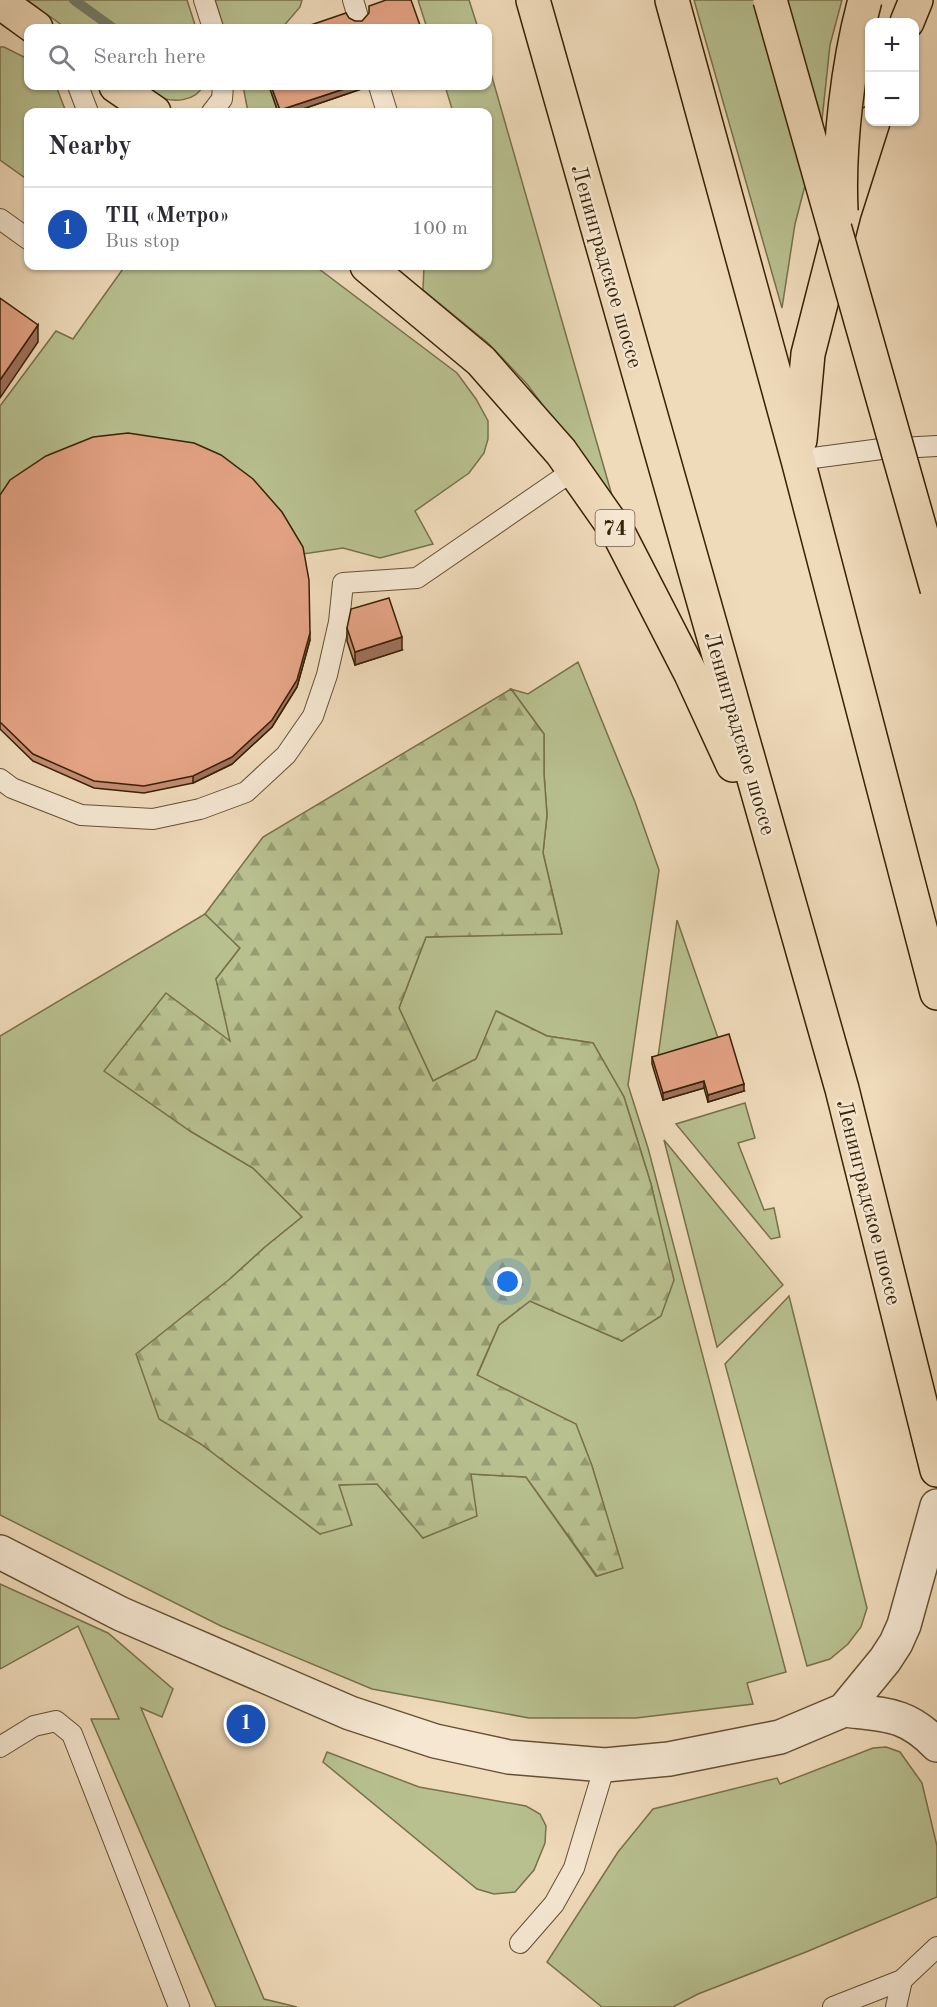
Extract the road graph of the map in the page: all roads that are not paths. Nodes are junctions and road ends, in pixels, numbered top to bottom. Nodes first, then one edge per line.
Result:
1 (204, 0) edge
2 (533, 0) edge
3 (672, 0) edge
4 (770, 0) edge
5 (866, 0) edge
6 (916, 0) edge
7 (0, 2) edge
8 (909, 18) edge
9 (30, 24) edge
10 (212, 24) edge
11 (80, 90) edge
12 (122, 90) edge
13 (223, 90) edge
14 (380, 90) edge
15 (86, 108) edge
16 (148, 108) edge
17 (215, 108) edge
18 (386, 108) edge
19 (872, 126) edge
20 (0, 219) edge
21 (24, 236) edge
22 (843, 258) junction
23 (373, 270) edge
24 (937, 446) edge
25 (798, 460) junction
26 (574, 470) junction
27 (937, 590) edge
28 (0, 779) edge
29 (775, 855) junction
30 (937, 993) edge
31 (937, 1470) edge
32 (937, 1506) edge
33 (0, 1552) edge
34 (844, 1710) junction
35 (937, 1745) edge
36 (0, 1747) edge
37 (604, 1765) junction
38 (520, 1942) dead end
39 (937, 1947) edge
40 (902, 1980) junction
41 (179, 2007) edge
42 (833, 2007) edge
43 (896, 2007) edge

1 - 10 lane
2 - 29 main road, Ленинградское шоссе
3 - 25 main road
4 - 22 main road, bridge
5 - 22 main road, bridge
6 - 8 main road
7 - 9 main road
11 - 15 lane
12 - 16 main road
13 - 17 lane
14 - 18 lane
19 - 25 main road
20 - 21 lane
22 - 27 main road, bridge
23 - 26 main road, 74
24 - 25 lane
25 - 30 main road
26 - 28 lane
26 - 29 main road, 74
29 - 31 main road, Ленинградское шоссе
32 - 34 street
33 - 37 street
34 - 35 street
34 - 37 street
36 - 41 lane
37 - 38 lane
39 - 40 lane
40 - 42 lane
40 - 43 lane

